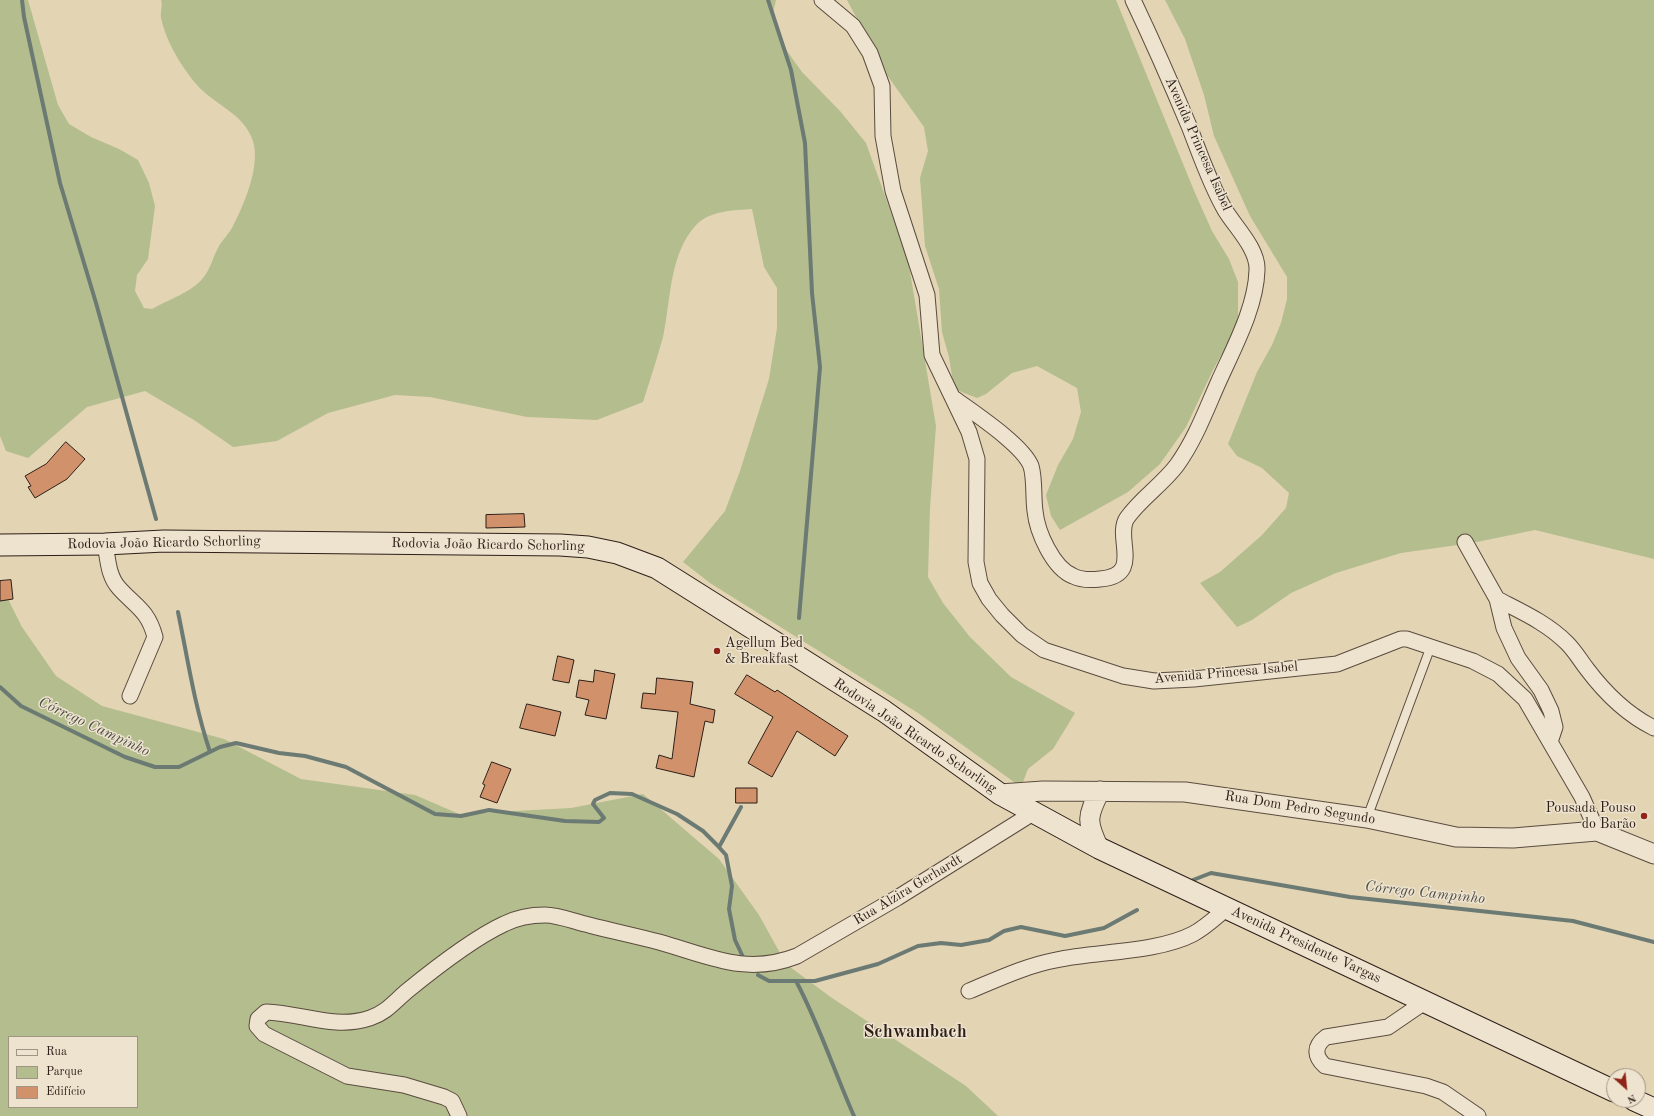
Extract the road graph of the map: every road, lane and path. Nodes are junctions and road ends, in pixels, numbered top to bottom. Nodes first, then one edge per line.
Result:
1 (822, 0) edge
2 (1133, 0) edge
3 (953, 398) junction
4 (1465, 542) dead end
5 (105, 544) junction
6 (0, 545) edge
7 (1497, 599) junction
8 (1431, 646) junction
9 (130, 696) dead end
10 (1654, 728) edge
11 (1550, 742) junction
12 (1100, 791) junction
13 (1000, 794) junction
14 (1033, 813) junction
15 (1367, 818) junction
16 (1597, 831) junction
17 (1099, 848) junction
18 (1654, 854) edge
19 (1227, 908) junction
20 (969, 991) dead end
21 (1426, 1001) junction
22 (1606, 1087) edge
23 (459, 1116) edge
24 (1478, 1116) edge

1 - 3 street, Avenida Princesa Isabel
2 - 3 street, Avenida Princesa Isabel
3 - 8 street, Avenida Princesa Isabel
4 - 7 street
5 - 6 main road, Rodovia João Ricardo Schorling
5 - 9 street
5 - 13 main road, Rodovia João Ricardo Schorling
7 - 10 street
7 - 11 street
8 - 11 street, Avenida Princesa Isabel
8 - 15 lane
11 - 16 street, Avenida Princesa Isabel
12 - 13 street, Rua Dom Pedro Segundo
12 - 15 street, Rua Dom Pedro Segundo
12 - 17 street
13 - 14 main road, Avenida Presidente Vargas
14 - 17 main road, Avenida Presidente Vargas
14 - 23 street, Rua Alzira Gerhardt
15 - 16 street, Rua Dom Pedro Segundo
16 - 18 street
17 - 19 main road, Avenida Presidente Vargas
19 - 20 street
19 - 21 main road, Avenida Presidente Vargas
21 - 22 main road, Avenida Presidente Vargas
21 - 24 street

